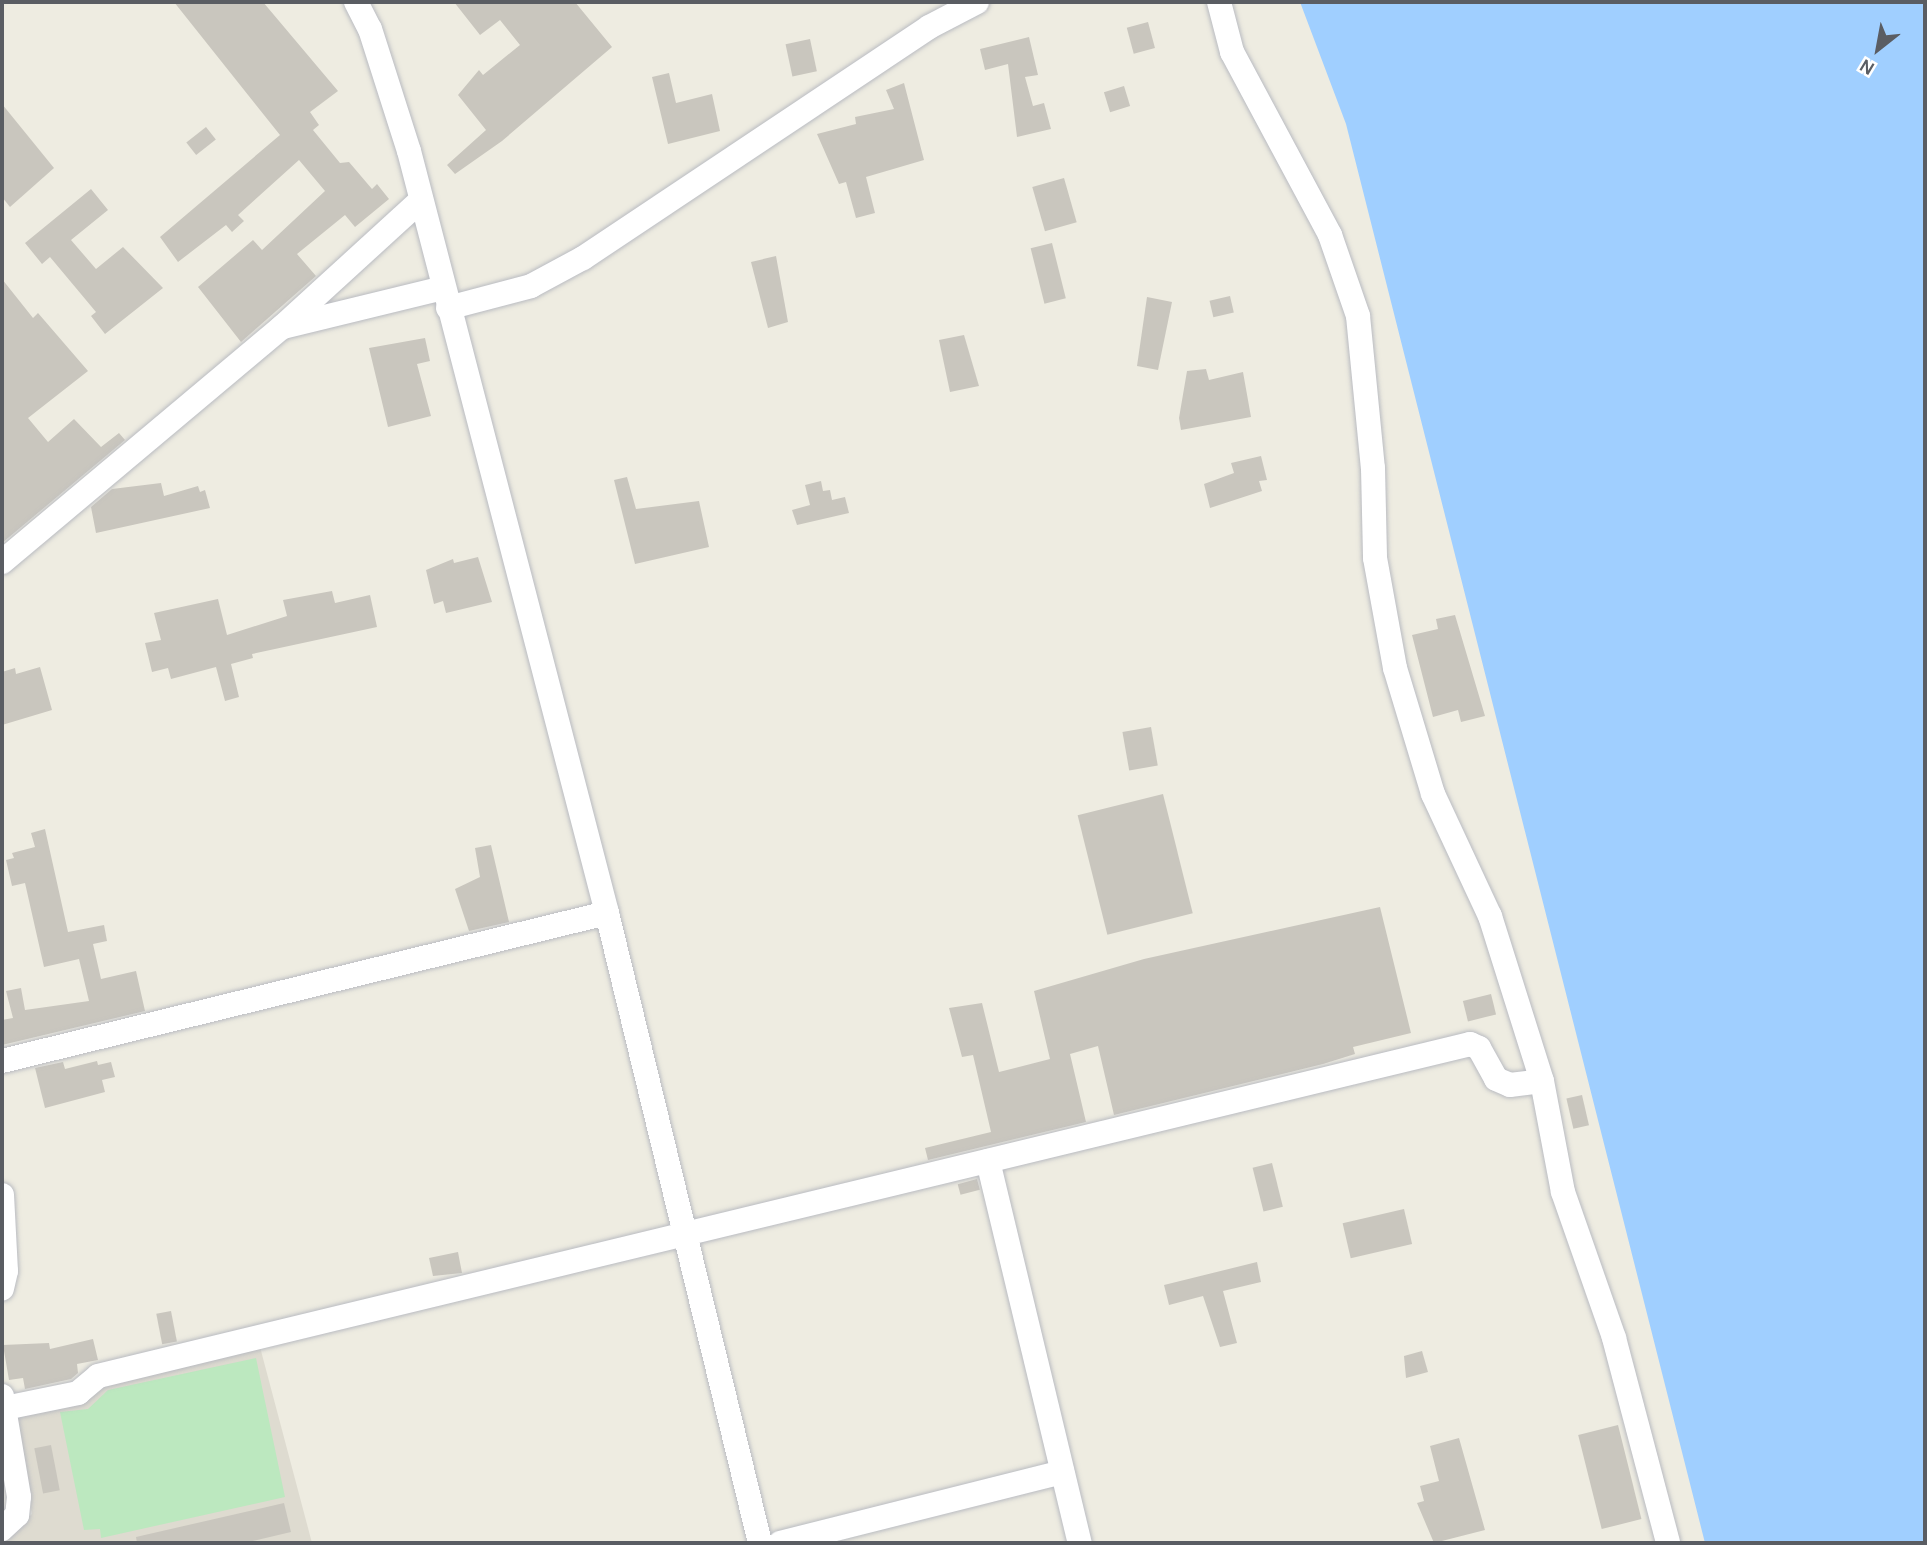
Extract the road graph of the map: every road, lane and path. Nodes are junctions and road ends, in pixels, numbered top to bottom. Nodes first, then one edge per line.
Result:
1 (356, 2) edge
2 (977, 2) edge
3 (1219, 2) edge
4 (421, 200) junction
5 (445, 298) junction
6 (282, 327) junction
7 (2, 562) edge
8 (607, 913) junction
9 (2, 1061) edge
10 (1542, 1081) junction
11 (988, 1161) junction
12 (2, 1195) edge
13 (685, 1234) junction
14 (2, 1289) edge
15 (4, 1402) edge
16 (1062, 1472) junction
17 (2, 1529) edge
18 (761, 1543) edge
19 (780, 1543) edge
20 (1080, 1543) edge
21 (1668, 1543) edge

1 - 4 street
2 - 5 street
3 - 10 street
4 - 5 street
4 - 6 street
5 - 6 street
5 - 8 street
6 - 7 street
8 - 9 street
8 - 13 street
10 - 11 street
10 - 21 street
11 - 13 street
11 - 16 street
12 - 14 street
13 - 15 street
13 - 18 street
15 - 17 street
16 - 19 street
16 - 20 street

